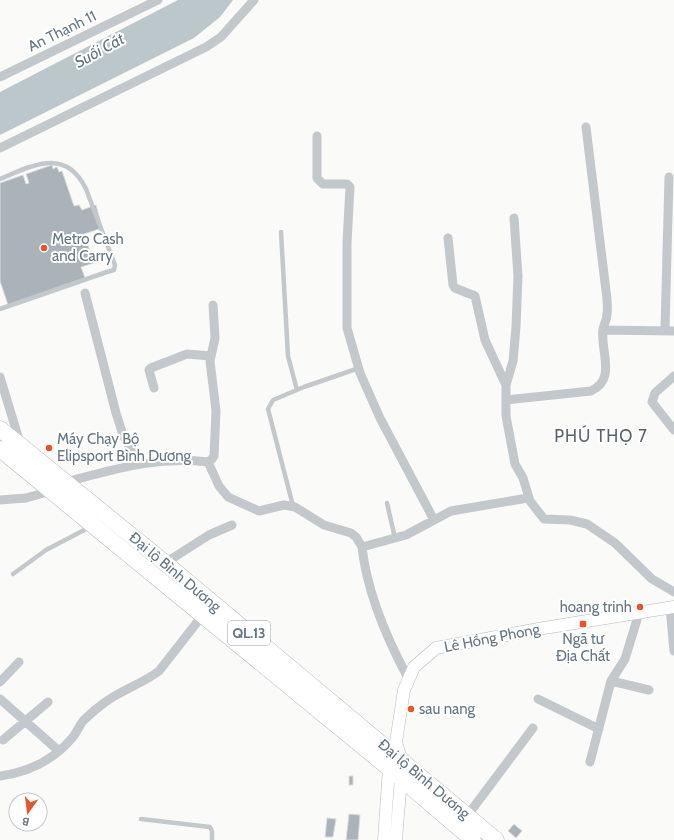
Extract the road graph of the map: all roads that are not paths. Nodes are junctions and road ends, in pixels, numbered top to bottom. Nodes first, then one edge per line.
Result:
1 (158, 0) edge
2 (254, 0) edge
3 (0, 77) edge
4 (586, 127) dead end
5 (317, 136) dead end
6 (0, 148) edge
7 (670, 177) dead end
8 (0, 179) edge
9 (514, 218) dead end
10 (281, 232) dead end
11 (448, 238) dead end
12 (85, 293) dead end
13 (213, 305) dead end
14 (0, 309) edge
15 (603, 330) junction
16 (670, 331) edge
17 (211, 356) junction
18 (359, 368) junction
19 (674, 376) edge
20 (0, 377) edge
21 (506, 384) junction
22 (154, 388) dead end
23 (297, 390) junction
24 (506, 400) junction
25 (0, 429) edge
26 (674, 430) edge
27 (21, 446) junction
28 (0, 449) edge
29 (208, 462) junction
30 (138, 463) junction
31 (66, 482) junction
32 (51, 491) junction
33 (528, 498) junction
34 (0, 500) edge
35 (387, 503) dead end
36 (293, 506) junction
37 (434, 520) junction
38 (93, 525) junction
39 (232, 525) dead end
40 (396, 538) junction
41 (362, 547) junction
42 (165, 564) junction
43 (13, 574) dead end
44 (674, 592) edge
45 (672, 607) edge
46 (639, 613) junction
47 (202, 616) junction
48 (674, 651) edge
49 (19, 662) dead end
50 (408, 678) junction
51 (611, 681) junction
52 (0, 682) edge
53 (648, 690) dead end
54 (0, 699) edge
55 (538, 699) dead end
56 (48, 702) dead end
57 (25, 721) junction
58 (533, 728) dead end
59 (599, 729) junction
60 (3, 740) dead end
61 (393, 746) junction
62 (59, 751) junction
63 (590, 762) dead end
64 (397, 769) junction
65 (0, 776) edge
66 (467, 816) junction
67 (141, 819) dead end
68 (212, 840) edge
69 (384, 840) edge
70 (396, 840) edge
71 (474, 840) edge
72 (496, 840) edge

1 - 3 street, An Thạnh 11
2 - 6 street
4 - 15 street
5 - 18 street
7 - 16 street
8 - 14 lane
9 - 21 street
10 - 23 lane
11 - 21 street
12 - 30 street
13 - 17 street
15 - 16 street
15 - 24 street
17 - 22 street
17 - 29 street
18 - 23 lane
18 - 37 street
19 - 26 street
20 - 27 street
21 - 24 street
23 - 36 lane
24 - 33 street
25 - 27 highway, Đại lộ Bình Dương / QL.13
27 - 31 highway, Đại lộ Bình Dương / QL.13
28 - 32 highway, Đại lộ Bình Dương / QL.13
29 - 30 street
29 - 36 street
30 - 31 street
31 - 42 highway, Đại lộ Bình Dương / QL.13
32 - 34 street
32 - 38 highway, Đại lộ Bình Dương / QL.13
33 - 37 street
33 - 44 street
35 - 40 lane
36 - 41 street
37 - 40 street
38 - 43 lane
38 - 47 highway, Đại lộ Bình Dương / QL.13
39 - 42 street
40 - 41 street
41 - 50 street
42 - 61 highway, Đại lộ Bình Dương / QL.13
45 - 46 street, Lê Hồng Phong
45 - 48 street
46 - 50 street, Lê Hồng Phong
46 - 51 street
47 - 62 street
47 - 64 highway, Đại lộ Bình Dương / QL.13
49 - 52 street
50 - 61 street, Lê Hồng Phong
51 - 53 street
51 - 59 street
54 - 57 street
55 - 59 street
56 - 57 street
57 - 60 street
57 - 62 street
58 - 66 street
59 - 63 street
61 - 64 highway, Đại lộ Bình Dương / QL.13
62 - 65 street
64 - 66 highway, Đại lộ Bình Dương / QL.13
64 - 69 street
64 - 70 street
64 - 71 highway, Đại lộ Bình Dương / QL.13
66 - 72 highway, Đại lộ Bình Dương / QL.13
67 - 68 lane

